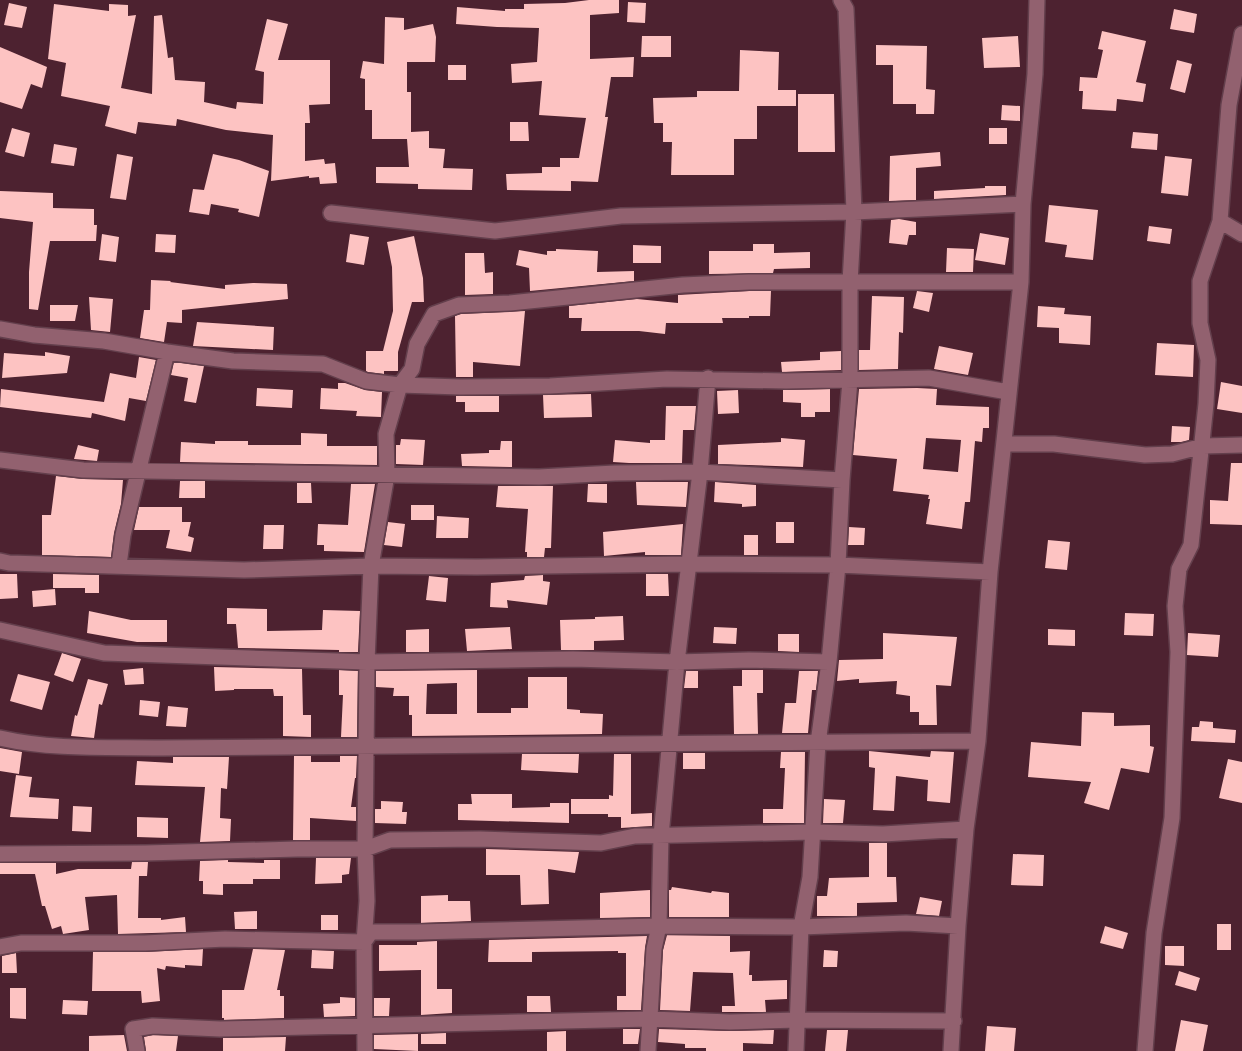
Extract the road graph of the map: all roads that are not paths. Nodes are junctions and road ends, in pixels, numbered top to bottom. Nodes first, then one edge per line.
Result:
1 (841, 0) edge
2 (1037, 0) edge
3 (1242, 34) edge
4 (1023, 204) junction
5 (854, 212) junction
6 (332, 213) dead end
7 (1220, 221) junction
8 (1242, 234) edge
9 (850, 282) junction
10 (1021, 282) junction
11 (0, 329) edge
12 (167, 352) junction
13 (708, 378) junction
14 (850, 380) junction
15 (400, 385) junction
16 (1008, 392) junction
17 (1004, 444) junction
18 (1242, 445) edge
19 (1203, 446) junction
20 (0, 460) edge
21 (139, 471) junction
22 (700, 472) junction
23 (387, 475) junction
24 (842, 480) junction
25 (0, 561) edge
26 (690, 564) junction
27 (119, 565) junction
28 (838, 565) junction
29 (371, 566) junction
30 (990, 572) junction
31 (0, 630) edge
32 (367, 662) junction
33 (677, 662) junction
34 (829, 662) junction
35 (0, 738) edge
36 (978, 741) junction
37 (670, 743) junction
38 (818, 743) junction
39 (366, 746) junction
40 (966, 829) junction
41 (812, 832) junction
42 (661, 836) junction
43 (365, 849) junction
44 (0, 854) edge
45 (659, 926) junction
46 (958, 926) junction
47 (801, 927) junction
48 (364, 942) junction
49 (0, 947) edge
50 (650, 1019) junction
51 (797, 1020) junction
52 (954, 1021) junction
53 (365, 1027) junction
54 (138, 1051) edge
55 (365, 1051) edge
56 (648, 1051) edge
57 (796, 1051) edge
58 (951, 1051) edge
59 (1145, 1051) edge

1 - 5 street
2 - 4 street
3 - 7 street
4 - 5 street
4 - 10 street
5 - 6 street
5 - 9 street
7 - 8 street
7 - 19 street
9 - 10 street
9 - 14 street
9 - 15 street
10 - 16 street
11 - 12 street
12 - 15 street
12 - 21 street
13 - 14 street
13 - 15 street
13 - 22 street
14 - 16 street
14 - 24 street
15 - 23 street
16 - 17 street
17 - 19 street
17 - 30 street
18 - 19 street
19 - 59 street
20 - 21 street
21 - 23 street
21 - 27 street
22 - 23 street
22 - 24 street
22 - 26 street
23 - 29 street
24 - 28 street
25 - 27 street
26 - 28 street
26 - 29 street
26 - 33 street
27 - 29 street
28 - 30 street
28 - 34 street
29 - 32 street
30 - 36 street
31 - 32 street
32 - 33 street
32 - 39 street
33 - 34 street
33 - 37 street
34 - 38 street
35 - 39 street
36 - 38 street
36 - 40 street
37 - 38 street
37 - 39 street
37 - 42 street
38 - 41 street
39 - 43 street
40 - 41 street
40 - 46 street
41 - 42 street
41 - 47 street
42 - 43 street
42 - 45 street
43 - 44 street
43 - 48 street
45 - 47 street
45 - 48 street
45 - 50 street
46 - 47 street
46 - 52 street
47 - 51 street
48 - 49 street
48 - 53 street
50 - 51 street
50 - 53 street
50 - 56 street
51 - 52 street
51 - 57 street
52 - 58 street
53 - 54 street
53 - 55 street

